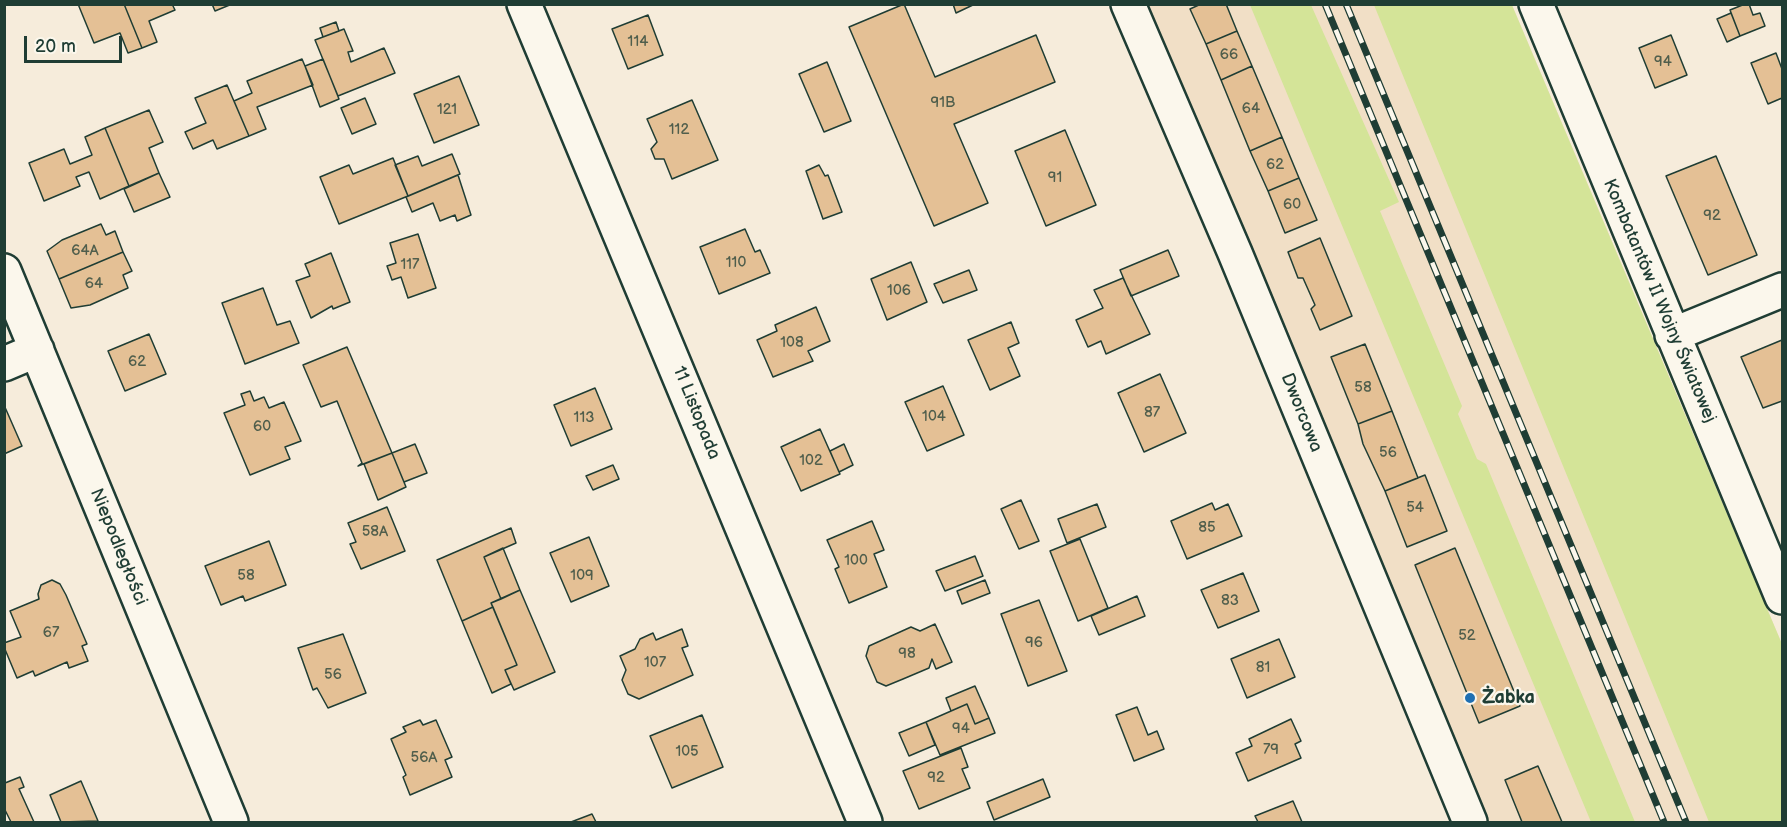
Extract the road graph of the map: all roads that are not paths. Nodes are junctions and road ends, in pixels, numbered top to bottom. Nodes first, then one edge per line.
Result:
1 (524, 4) edge
2 (1128, 4) edge
3 (1536, 4) edge
4 (4, 271) edge
5 (1782, 290) edge
6 (1672, 334) junction
7 (38, 350) junction
8 (4, 364) edge
9 (1782, 597) edge
10 (231, 822) edge
11 (865, 822) edge
12 (1470, 822) edge

1 - 11 street, 11 Listopada
2 - 12 street, Dworcowa
3 - 6 street, Kombatantów II Wojny Światowej
4 - 7 street, Niepodległości
5 - 6 street
6 - 9 street, Kombatantów II Wojny Światowej
7 - 8 street
7 - 10 street, Niepodległości

